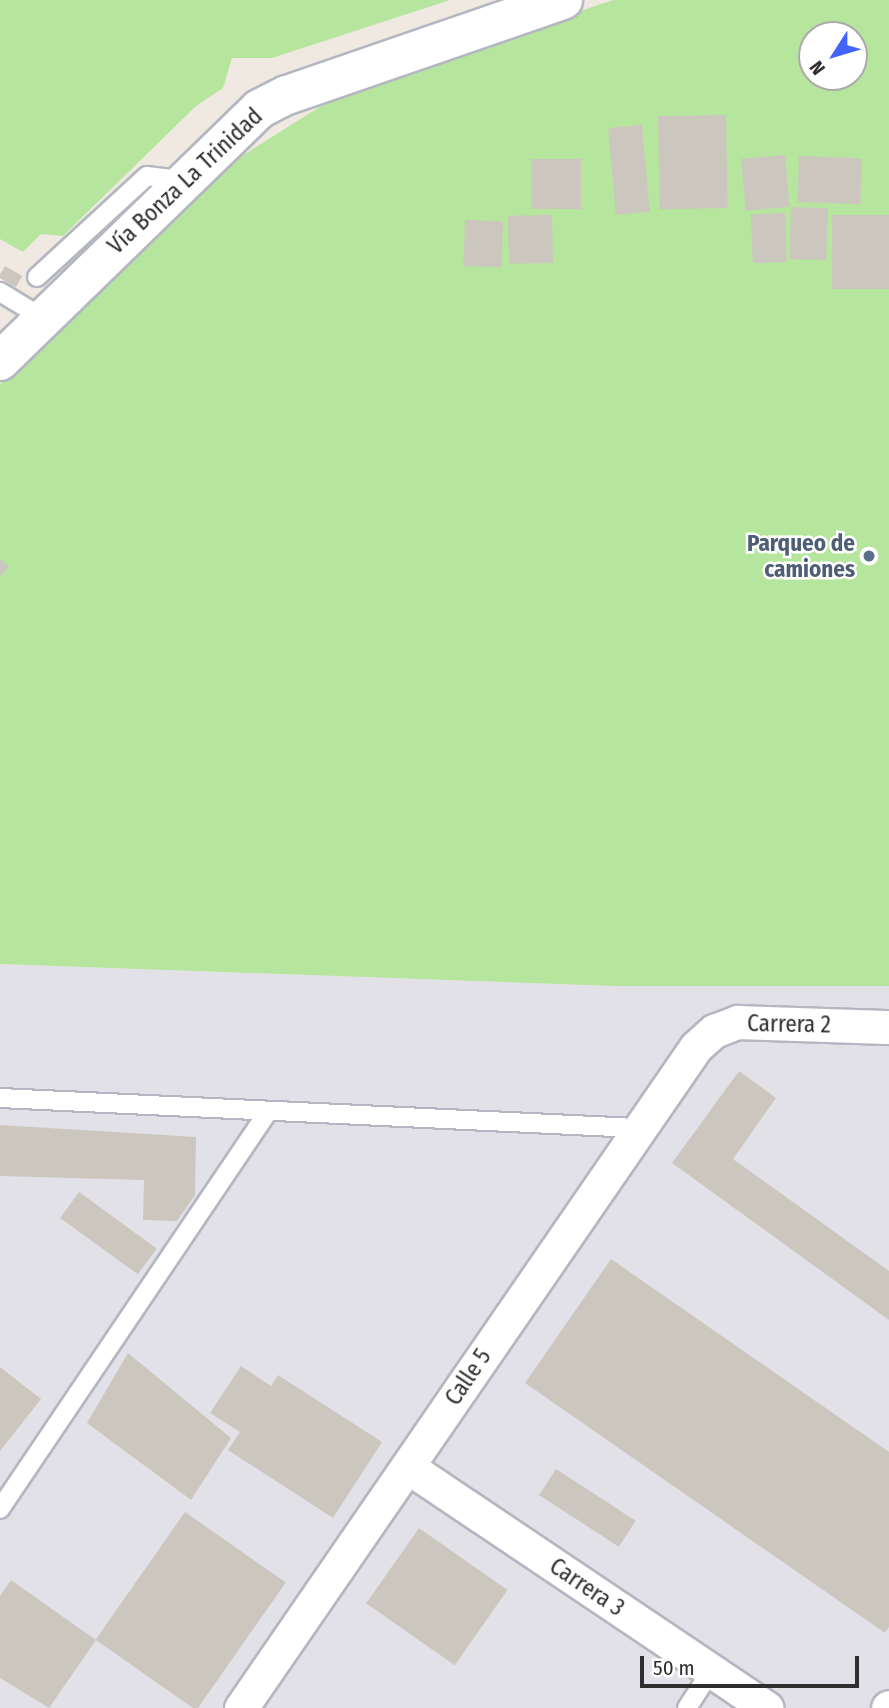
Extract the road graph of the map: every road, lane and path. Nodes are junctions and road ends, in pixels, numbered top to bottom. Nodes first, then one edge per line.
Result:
1 (563, 0) edge
2 (182, 180) junction
3 (37, 277) dead end
4 (0, 292) edge
5 (43, 318) junction
6 (0, 361) edge
7 (889, 1027) edge
8 (696, 1047) joint
9 (0, 1098) edge
10 (267, 1113) junction
11 (637, 1128) junction
12 (408, 1466) junction
13 (0, 1509) edge
14 (711, 1671) junction
15 (241, 1708) edge
16 (687, 1708) edge
17 (766, 1708) edge

1 - 2 street, Vía Bonza La Trinidad
2 - 3 lane
2 - 5 street, Vía Bonza La Trinidad
4 - 5 lane
5 - 6 street, Vía Bonza La Trinidad
7 - 8 street, Carrera 2
8 - 11 street, Calle 5
9 - 10 lane
10 - 11 lane
10 - 13 lane
11 - 12 street, Calle 5
12 - 14 street, Carrera 3
12 - 15 street, Calle 5
14 - 16 lane
14 - 17 street, Carrera 3

